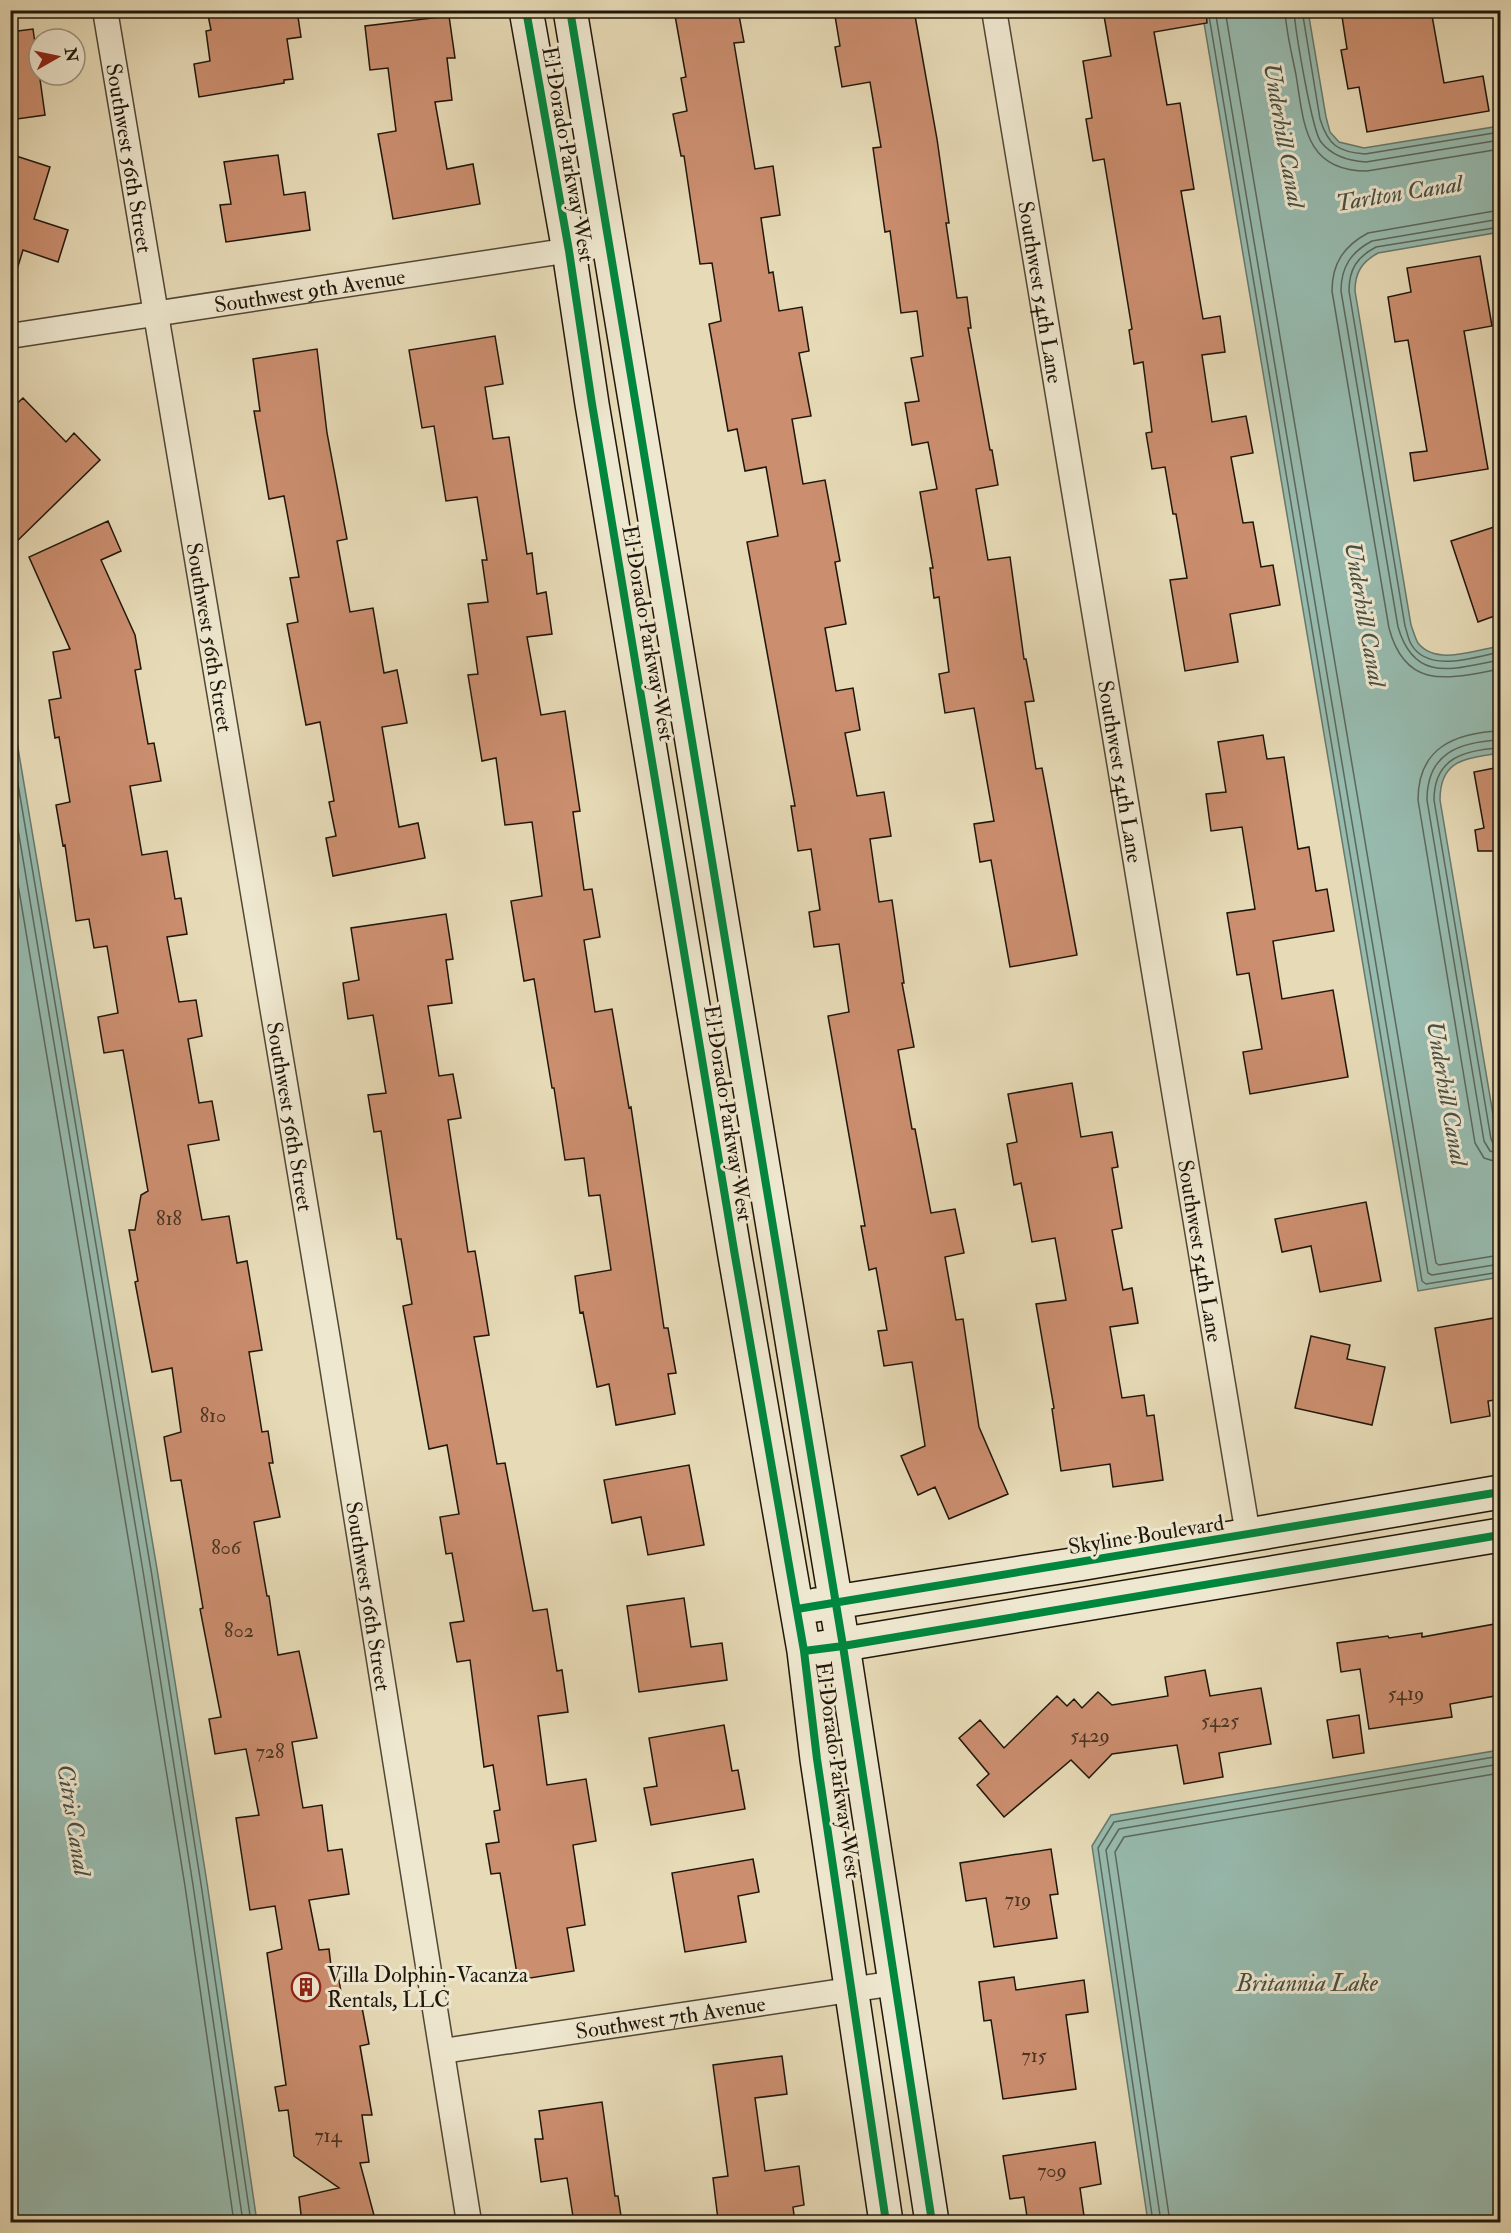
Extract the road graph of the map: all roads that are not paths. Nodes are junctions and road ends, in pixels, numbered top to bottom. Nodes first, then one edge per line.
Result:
1 (105, 10) edge
2 (526, 10) edge
3 (570, 10) edge
4 (994, 10) edge
5 (610, 244) junction
6 (569, 251) junction
7 (154, 315) junction
8 (10, 336) edge
9 (1500, 1492) edge
10 (1248, 1535) junction
11 (1500, 1535) edge
12 (1255, 1576) junction
13 (835, 1601) junction
14 (797, 1609) junction
15 (843, 1646) junction
16 (804, 1650) junction
17 (896, 1983) junction
18 (853, 1991) junction
19 (443, 2051) junction
20 (469, 2223) edge
21 (886, 2223) edge
22 (932, 2223) edge

1 - 7 street, Southwest 56th Street
2 - 6 street, El Dorado Parkway West
3 - 5 street, El Dorado Parkway West
4 - 10 street, Southwest 54th Lane
5 - 6 street, Southwest 9th Avenue
5 - 13 street, El Dorado Parkway West
6 - 7 street, Southwest 9th Avenue
6 - 14 street, El Dorado Parkway West
7 - 8 street, Southwest 9th Avenue
7 - 19 street, Southwest 56th Street
9 - 10 street, Skyline Boulevard
10 - 12 street
10 - 13 street, Skyline Boulevard
11 - 12 street
12 - 15 street
13 - 14 street, Skyline Boulevard
13 - 15 street, El Dorado Parkway West
14 - 16 street, El Dorado Parkway West
15 - 16 street
15 - 17 street, El Dorado Parkway West
16 - 18 street, El Dorado Parkway West
17 - 18 street, Southwest 7th Avenue
17 - 22 street, El Dorado Parkway West
18 - 19 street, Southwest 7th Avenue
18 - 21 street, El Dorado Parkway West
19 - 20 street, Southwest 56th Street

